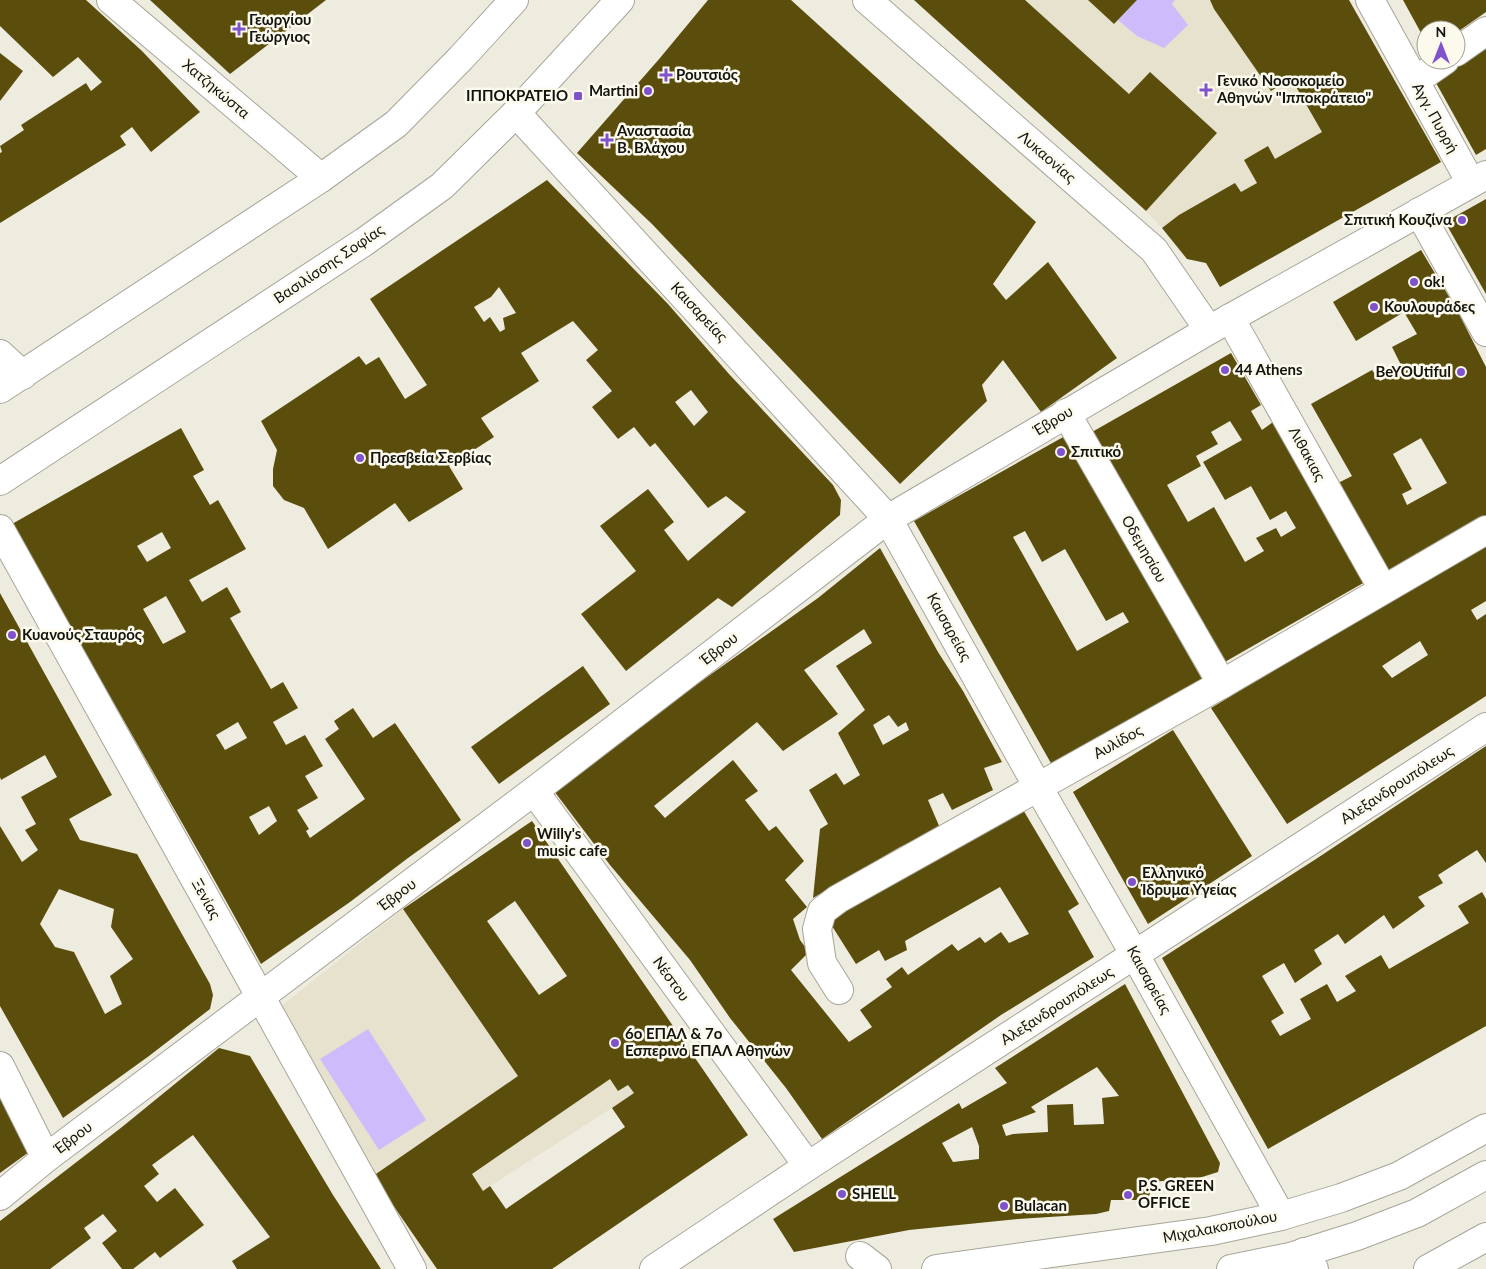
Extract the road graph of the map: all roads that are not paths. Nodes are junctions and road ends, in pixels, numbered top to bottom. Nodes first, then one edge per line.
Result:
1 (111, 0) edge
2 (514, 0) edge
3 (620, 0) edge
4 (867, 0) edge
5 (1370, 0) edge
6 (1486, 31) edge
7 (1466, 45) edge
8 (1430, 70) edge
9 (1415, 80) junction
10 (516, 113) junction
11 (321, 178) junction
12 (1479, 179) edge
13 (1419, 212) junction
14 (1219, 324) junction
15 (1486, 332) edge
16 (0, 354) edge
17 (22, 374) junction
18 (0, 389) edge
19 (1066, 413) junction
20 (0, 482) edge
21 (888, 518) junction
22 (0, 530) edge
23 (1486, 530) edge
24 (1383, 589) junction
25 (1222, 684) junction
26 (1486, 727) edge
27 (1038, 786) junction
28 (534, 791) junction
29 (1135, 955) junction
30 (839, 990) dead end
31 (261, 998) junction
32 (0, 1066) edge
33 (1486, 1128) edge
34 (46, 1158) junction
35 (808, 1166) junction
36 (1486, 1175) edge
37 (0, 1196) edge
38 (1281, 1216) junction
39 (1486, 1237) edge
40 (1309, 1260) edge
41 (412, 1269) edge
42 (654, 1269) edge
43 (936, 1269) edge
44 (1231, 1269) edge
45 (1428, 1269) edge

1 - 11 street, Χατζηκώστα
2 - 11 street
3 - 10 street, Βασιλίσσης Σοφίας
4 - 14 street, Λυκαονίας
5 - 9 street, Αγγ. Πυρρή
6 - 7 street
8 - 9 street
9 - 12 street, Αγγ. Πυρρή
10 - 20 street, Βασιλίσσης Σοφίας
10 - 21 street, Καισαρείας
11 - 17 street
12 - 13 street, Έβρου
13 - 14 street, Έβρου
13 - 15 street
14 - 19 street, Έβρου
14 - 24 street, Λιθακιας
16 - 17 street
17 - 18 street
19 - 21 street, Έβρου
19 - 25 street, Οδεμησίου
21 - 27 street, Καισαρείας
21 - 28 street, Έβρου
22 - 31 street, Ξενίας
23 - 24 street, Αυλίδος
24 - 25 street, Αυλίδος
25 - 27 street, Αυλίδος
26 - 29 street, Αλεξανδρουπόλεως
27 - 29 street, Καισαρείας
27 - 30 street, Αυλίδος
28 - 31 street, Έβρου
28 - 35 street, Νέστου
29 - 35 street, Αλεξανδρουπόλεως
29 - 38 street, Καισαρείας
31 - 34 street, Έβρου
31 - 41 street, Ξενίας
32 - 34 street
33 - 38 street, Μιχαλακοπούλου
34 - 37 street, Έβρου
35 - 42 street, Αλεξανδρουπόλεως
36 - 40 street
38 - 43 street, Μιχαλακοπούλου
39 - 45 street
40 - 44 street

